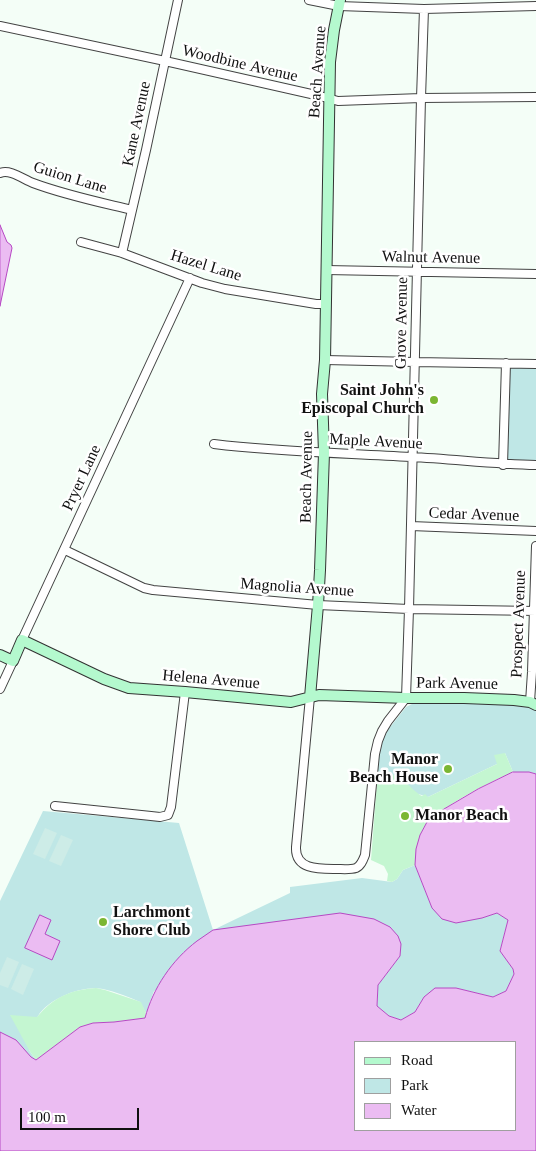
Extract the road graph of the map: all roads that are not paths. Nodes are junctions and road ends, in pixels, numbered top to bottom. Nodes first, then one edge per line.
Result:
1 (178, 0) edge
2 (309, 0) edge
3 (339, 3) edge
4 (536, 6) edge
5 (424, 9) junction
6 (0, 26) edge
7 (165, 61) junction
8 (536, 97) edge
9 (421, 98) junction
10 (330, 99) junction
11 (0, 173) edge
12 (132, 210) junction
13 (81, 242) dead end
14 (122, 253) junction
15 (326, 270) junction
16 (417, 272) junction
17 (536, 274) edge
18 (190, 278) junction
19 (325, 304) junction
20 (324, 360) junction
21 (415, 362) junction
22 (506, 363) junction
23 (536, 364) edge
24 (214, 444) dead end
25 (324, 453) junction
26 (412, 457) junction
27 (503, 465) junction
28 (536, 465) edge
29 (411, 526) junction
30 (536, 530) edge
31 (536, 546) edge
32 (64, 550) junction
33 (318, 604) junction
34 (409, 609) junction
35 (535, 611) edge
36 (22, 640) junction
37 (0, 655) edge
38 (13, 661) junction
39 (0, 689) edge
40 (185, 692) junction
41 (310, 697) junction
42 (406, 698) junction
43 (533, 703) edge
44 (55, 806) dead end
45 (302, 862) joint

1 - 7 street, Kane Avenue
2 - 3 street
3 - 5 street
3 - 10 street, Beach Avenue
4 - 5 street
5 - 9 street, Grove Avenue
6 - 7 street, Woodbine Avenue
7 - 10 street, Woodbine Avenue
7 - 12 street, Kane Avenue
8 - 9 street, Woodbine Avenue
9 - 10 street, Woodbine Avenue
9 - 16 street, Grove Avenue
10 - 15 street, Beach Avenue
11 - 12 street, Guion Lane
12 - 14 street, Kane Avenue
13 - 14 street, Hazel Lane
14 - 18 street, Hazel Lane
15 - 16 street, Walnut Avenue
15 - 19 street, Beach Avenue
16 - 17 street, Walnut Avenue
16 - 21 street, Grove Avenue
18 - 19 street, Hazel Lane
18 - 32 street, Pryer Lane
19 - 20 street, Beach Avenue
20 - 21 street
20 - 25 street, Beach Avenue
21 - 22 street
21 - 26 street, Grove Avenue
22 - 23 street
22 - 27 street
24 - 25 street, Maple Avenue
25 - 26 street, Maple Avenue
25 - 33 street, Beach Avenue
26 - 27 street, Maple Avenue
26 - 29 street, Grove Avenue
27 - 28 street, Maple Avenue
29 - 30 street, Cedar Avenue
29 - 34 street, Grove Avenue
31 - 35 street, Prospect Avenue
32 - 33 street, Magnolia Avenue
32 - 36 street, Pryer Lane
33 - 34 street, Magnolia Avenue
33 - 41 street, Beach Avenue
34 - 35 street, Magnolia Avenue
34 - 42 street, Grove Avenue
35 - 43 street, Prospect Avenue
36 - 38 street, Pryer Lane
36 - 40 street, Helena Avenue
37 - 38 street
38 - 39 street, Pryer Lane
40 - 41 street, Helena Avenue
40 - 44 street
41 - 42 street, Helena Avenue
41 - 45 street, Beach Avenue
42 - 43 street, Park Avenue
42 - 45 street, Park Avenue

